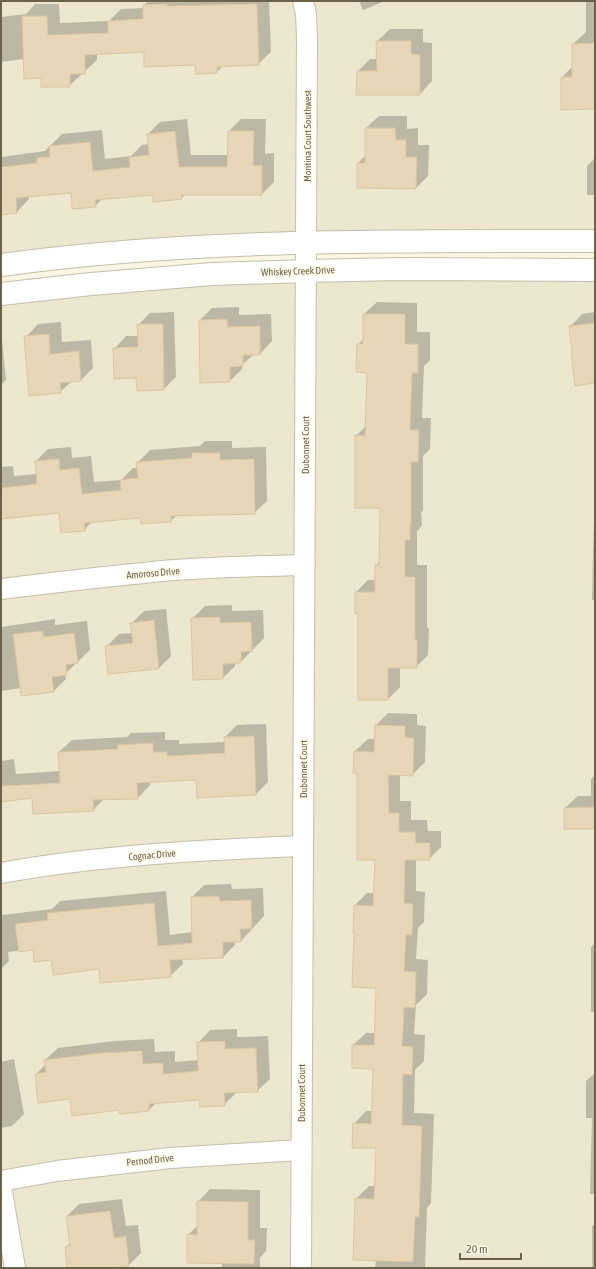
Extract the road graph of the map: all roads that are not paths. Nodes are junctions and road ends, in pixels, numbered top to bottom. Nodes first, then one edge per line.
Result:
1 (303, 1) edge
2 (595, 240) edge
3 (307, 242) junction
4 (1, 264) edge
5 (595, 270) edge
6 (306, 271) junction
7 (1, 294) edge
8 (305, 565) junction
9 (1, 589) edge
10 (303, 846) junction
11 (1, 873) edge
12 (301, 1150) junction
13 (1, 1181) edge
14 (1, 1186) edge
15 (15, 1268) edge
16 (300, 1268) edge

1 - 3 street, Montina Court Southwest
2 - 3 street
3 - 4 street
3 - 6 street, Montina Court Southwest
5 - 6 street, Whiskey Creek Drive
6 - 7 street, Whiskey Creek Drive
6 - 8 street, Dubonnet Court
8 - 9 street, Amoroso Drive
8 - 10 street, Dubonnet Court
10 - 11 street, Cognac Drive
10 - 12 street, Dubonnet Court
12 - 13 street, Pernod Drive
12 - 16 street, Dubonnet Court
14 - 15 street

